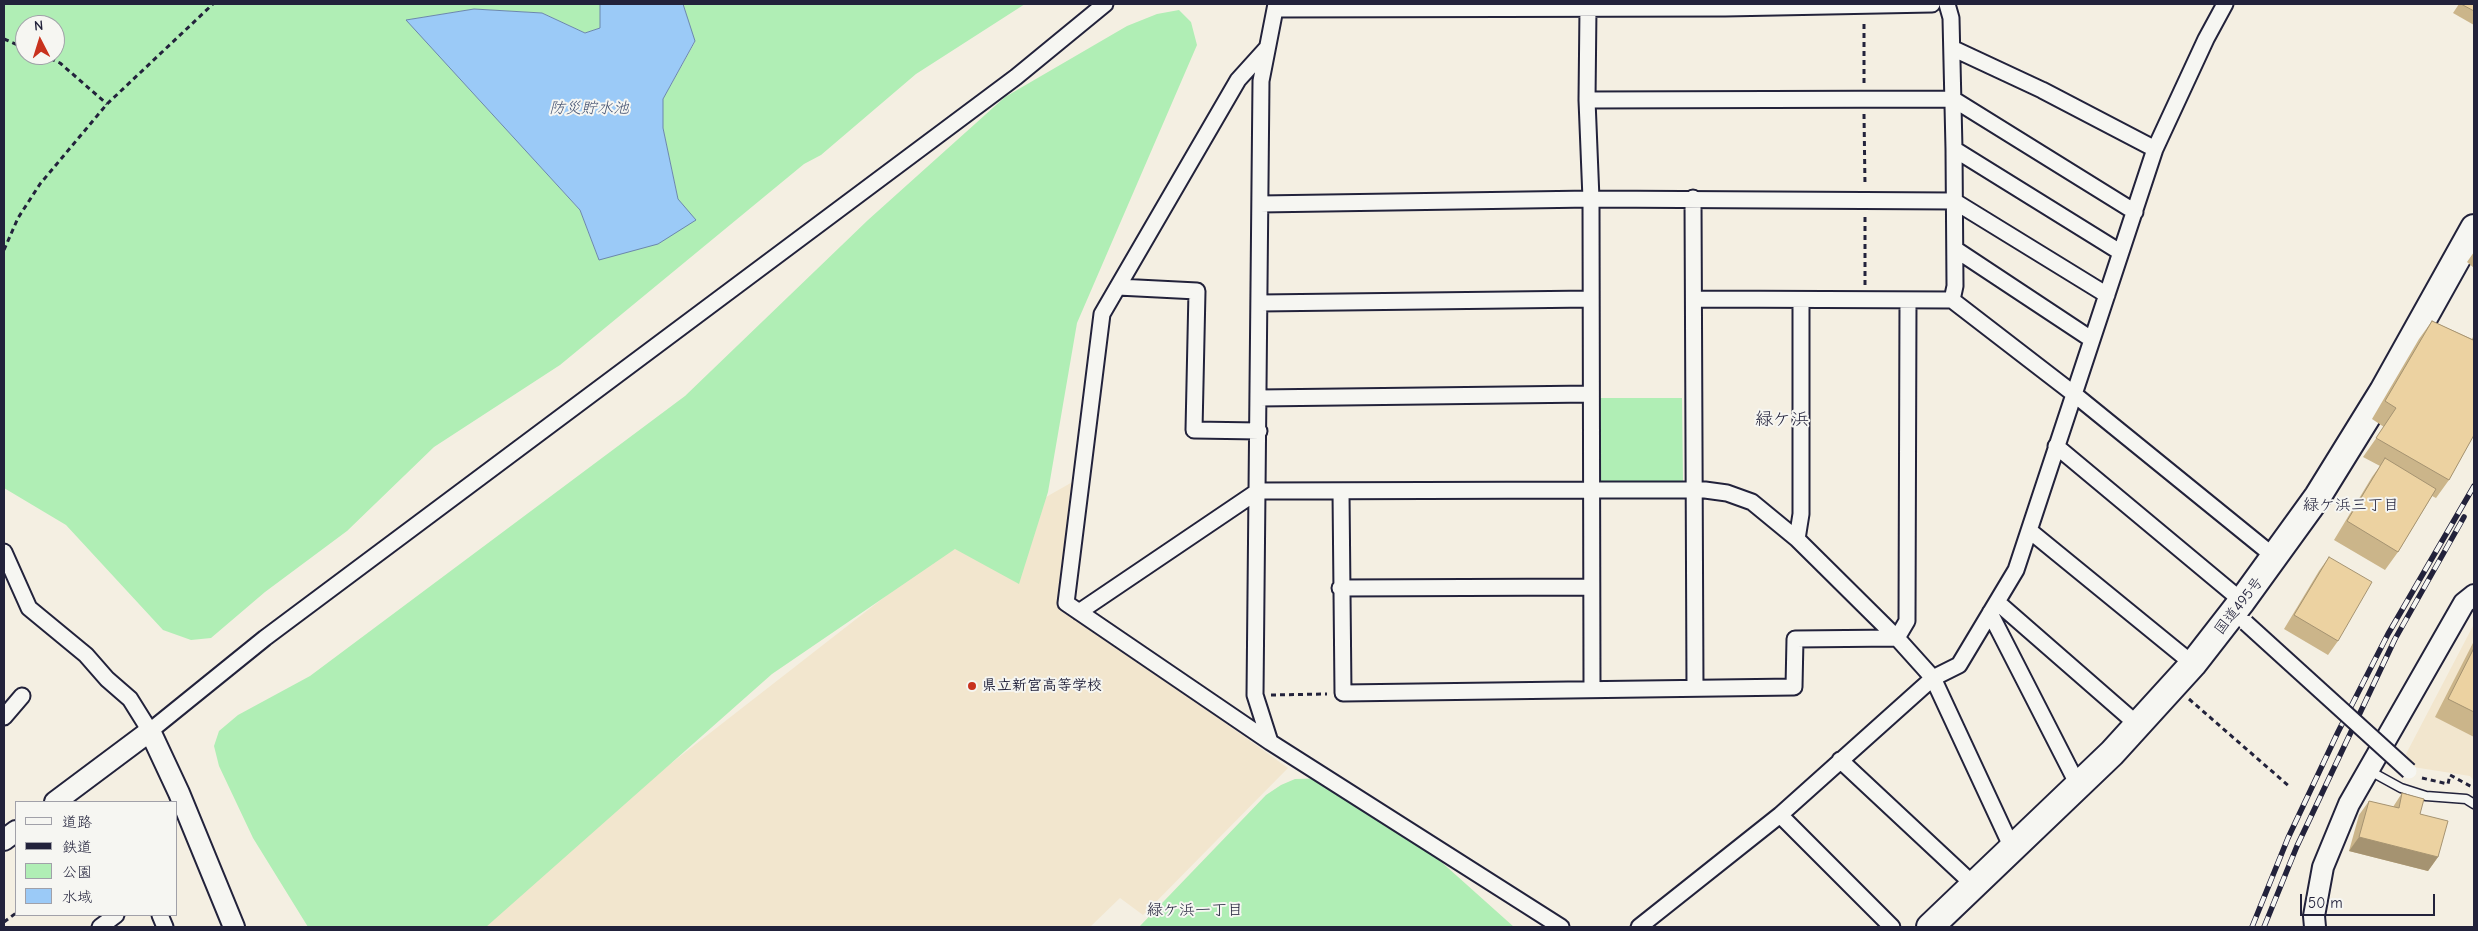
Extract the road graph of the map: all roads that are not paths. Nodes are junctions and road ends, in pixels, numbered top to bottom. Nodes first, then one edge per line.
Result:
1 (1105, 4) edge
2 (1932, 4) edge
3 (1947, 4) edge
4 (2225, 4) edge
5 (1881, 5) edge
6 (1276, 6) edge
7 (1724, 6) edge
8 (1588, 8) junction
9 (1267, 48) junction
10 (1952, 48) junction
11 (1953, 99) junction
12 (1587, 100) junction
13 (1954, 149) junction
14 (2155, 149) junction
15 (1592, 198) junction
16 (1693, 198) junction
17 (1954, 201) junction
18 (1260, 204) junction
19 (2135, 212) junction
20 (2474, 228) edge
21 (1955, 250) junction
22 (2120, 252) junction
23 (1118, 287) junction
24 (2107, 295) junction
25 (1591, 299) junction
26 (1695, 299) junction
27 (1801, 300) junction
28 (1908, 300) junction
29 (1952, 300) junction
30 (1260, 303) junction
31 (2091, 339) junction
32 (1592, 394) junction
33 (2074, 394) junction
34 (1259, 398) junction
35 (1259, 431) junction
36 (2056, 446) junction
37 (1591, 490) junction
38 (1693, 490) junction
39 (1258, 492) junction
40 (1341, 492) junction
41 (2030, 531) junction
42 (1797, 539) junction
43 (4, 552) edge
44 (2276, 558) junction
45 (1590, 587) junction
46 (1340, 588) junction
47 (2474, 595) edge
48 (1994, 607) junction
49 (1079, 612) junction
50 (2244, 612) junction
51 (1897, 638) junction
52 (2193, 664) junction
53 (1933, 678) junction
54 (1592, 688) junction
55 (1695, 688) junction
56 (22, 696) dead end
57 (4, 717) edge
58 (2138, 725) junction
59 (150, 731) junction
60 (1270, 742) junction
61 (1840, 760) junction
62 (2368, 770) junction
63 (2409, 771) road end
64 (2079, 787) junction
65 (55, 801) edge
66 (2474, 804) edge
67 (1780, 815) junction
68 (15, 832) edge
69 (4, 840) edge
70 (2013, 850) junction
71 (1975, 886) junction
72 (115, 916) edge
73 (100, 927) edge
74 (234, 927) edge
75 (1561, 927) edge
76 (1640, 927) edge
77 (1892, 927) edge
78 (1930, 927) edge
79 (2315, 927) edge

1 - 59 street
2 - 5 street
3 - 10 street
4 - 14 street
5 - 7 street
6 - 8 street
6 - 9 street
7 - 8 street
8 - 12 street
9 - 18 street
9 - 23 street
10 - 11 street
10 - 14 street
11 - 12 street
11 - 13 street
11 - 19 street
12 - 15 street
13 - 17 street
13 - 22 street
14 - 19 street
15 - 16 street
15 - 18 street
15 - 25 street
16 - 17 street
16 - 26 street
17 - 21 street
17 - 24 street
18 - 30 street
19 - 22 street
20 - 44 highway, 国道495号
21 - 29 street
21 - 31 street
22 - 24 street
23 - 35 street
23 - 49 street
24 - 31 street
25 - 30 street
25 - 32 street
26 - 27 street
26 - 38 street
27 - 28 street
27 - 42 street
28 - 29 street
28 - 51 street
29 - 33 street
30 - 34 street
31 - 33 street
32 - 34 street
32 - 37 street
33 - 36 street
33 - 44 street
34 - 35 street
35 - 39 street
36 - 41 street
36 - 50 street
37 - 38 street
37 - 40 street
37 - 45 street
38 - 42 street
38 - 55 street
39 - 40 street
39 - 49 street
39 - 60 street
40 - 46 street
41 - 48 street
41 - 52 street
42 - 51 street
43 - 59 street
44 - 50 highway, 国道495号
45 - 46 street
45 - 54 street
46 - 54 street
47 - 62 street
48 - 53 street
48 - 58 street
48 - 64 street
49 - 60 street
50 - 52 highway, 国道495号
50 - 63 street, bridge
51 - 53 street
51 - 55 street
52 - 58 highway, 国道495号
53 - 61 street
53 - 70 street
54 - 55 street
56 - 57 street
58 - 64 highway, 国道495号
59 - 65 street
59 - 74 street
60 - 75 street
61 - 67 street
61 - 71 street
62 - 66 lane
62 - 79 street
64 - 70 highway, 国道495号
67 - 76 street
67 - 77 street
68 - 69 street
70 - 71 highway, 国道495号
71 - 78 highway, 国道495号
72 - 73 street

